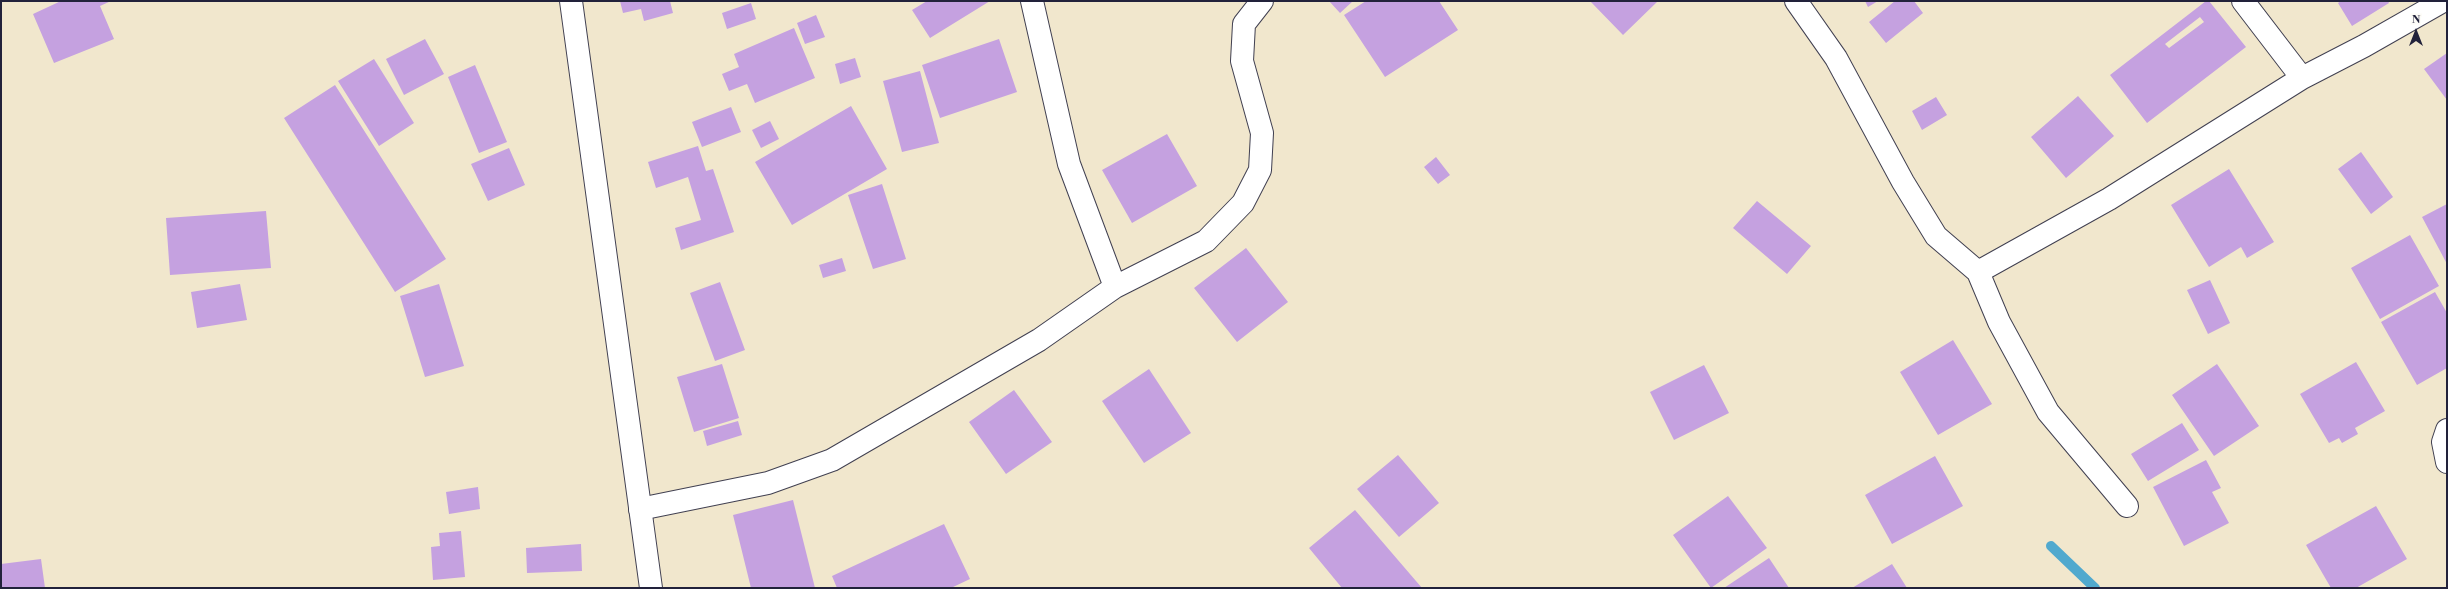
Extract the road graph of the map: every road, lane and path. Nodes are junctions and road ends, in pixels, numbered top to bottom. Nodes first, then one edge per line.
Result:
1 (571, 1) edge
2 (1032, 1) edge
3 (1262, 1) edge
4 (1796, 1) edge
5 (2244, 1) edge
6 (2443, 1) edge
7 (2302, 78) junction
8 (1978, 272) junction
9 (1115, 287) junction
10 (2447, 430) edge
11 (2447, 462) edge
12 (2127, 506) dead end
13 (640, 509) junction
14 (651, 588) edge

1 - 13 street
2 - 9 street
3 - 9 street
4 - 8 street
5 - 7 street
6 - 7 street
7 - 8 street
8 - 12 street
9 - 13 street
10 - 11 street
13 - 14 street

